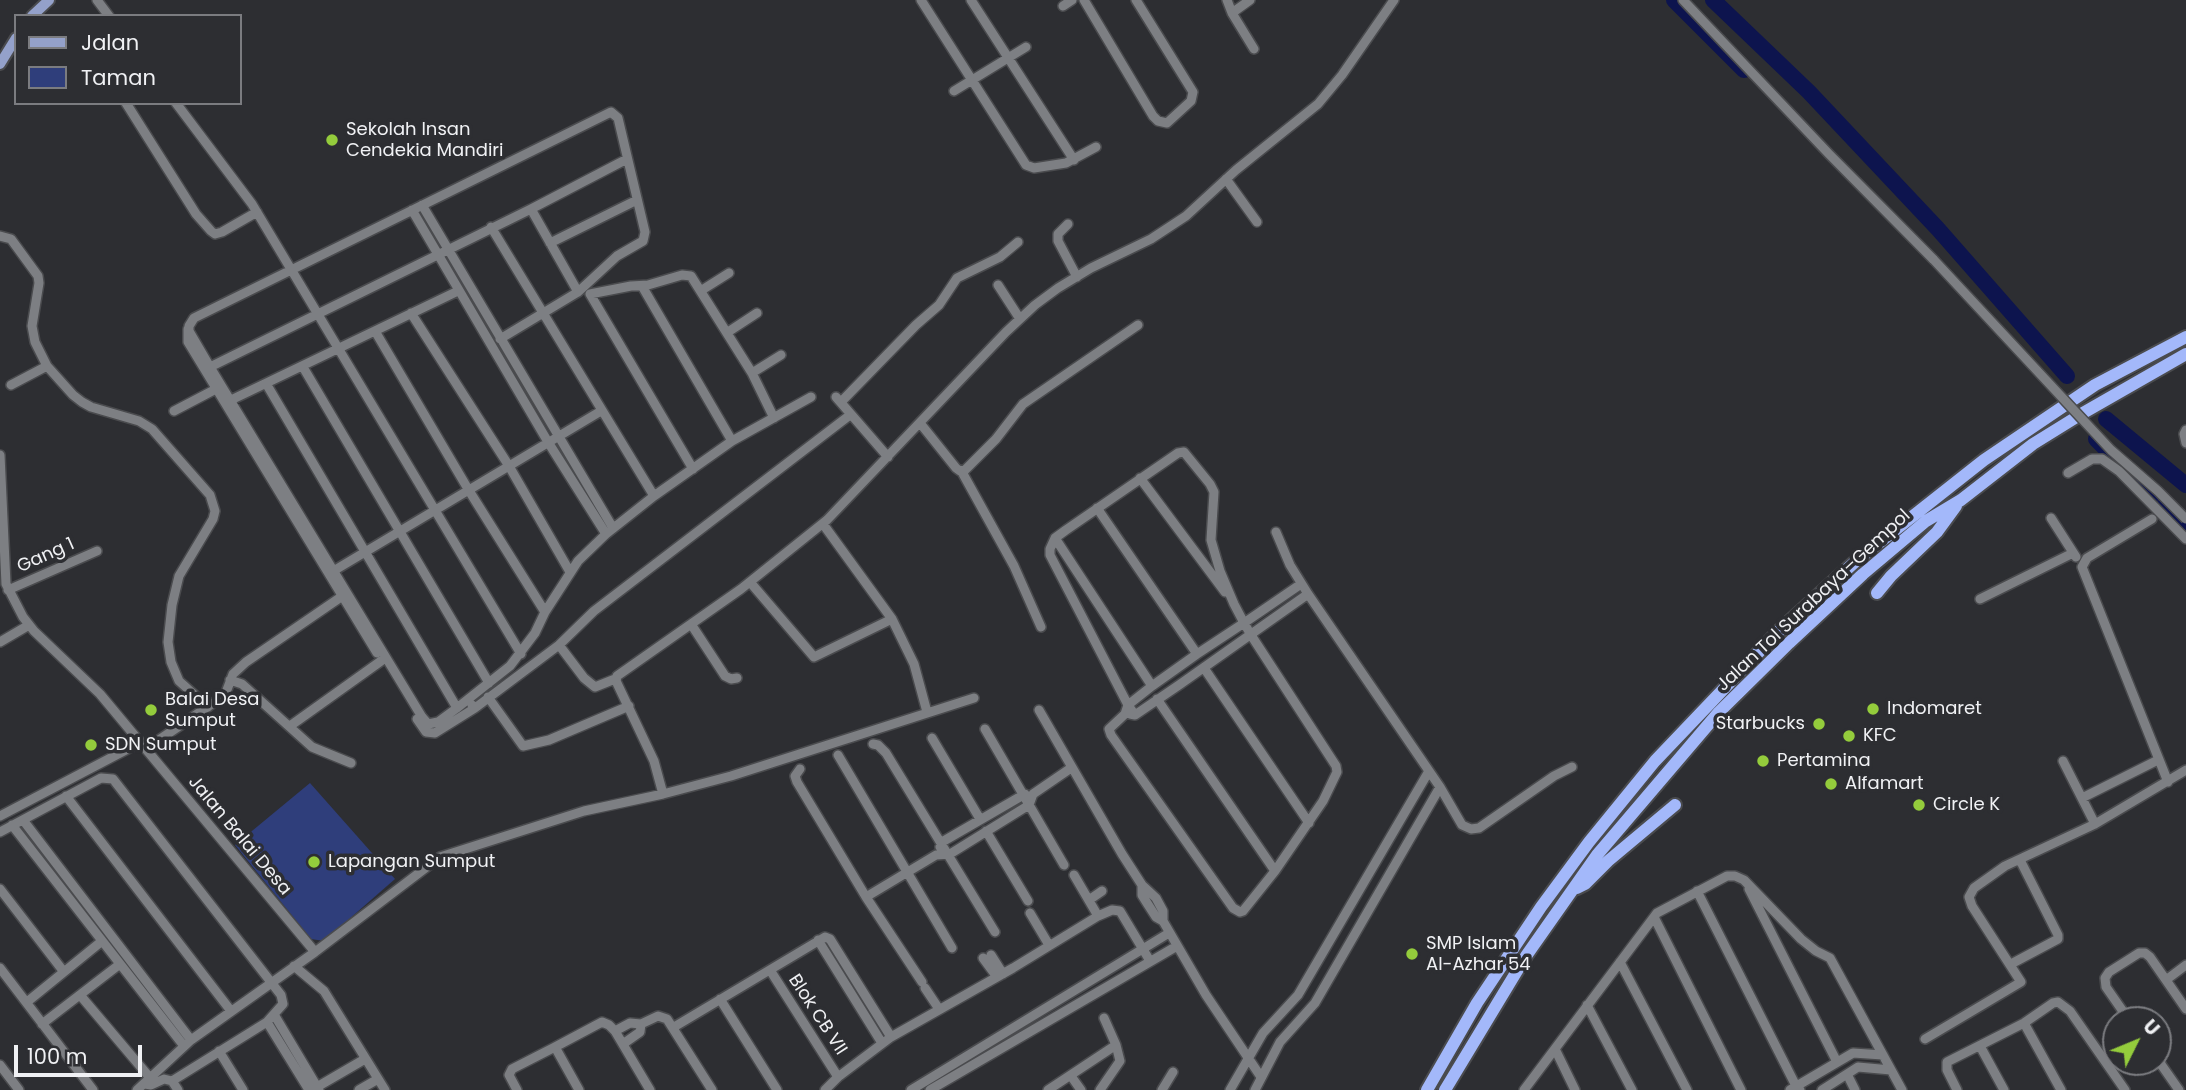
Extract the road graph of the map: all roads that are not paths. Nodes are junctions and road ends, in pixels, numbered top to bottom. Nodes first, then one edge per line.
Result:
1 (49, 0) edge
2 (921, 0) edge
3 (971, 0) edge
4 (1072, 0) edge
5 (1084, 0) edge
6 (1136, 0) edge
7 (1227, 0) edge
8 (1250, 0) edge
9 (1394, 0) edge
10 (1683, 0) edge
11 (1063, 6) dead end
12 (1232, 13) junction
13 (34, 14) edge
14 (14, 40) edge
15 (1026, 47) dead end
16 (1254, 49) dead end
17 (1009, 57) junction
18 (0, 64) edge
19 (972, 80) junction
20 (954, 92) dead end
21 (126, 105) edge
22 (178, 105) edge
23 (1096, 147) dead end
24 (627, 159) junction
25 (1074, 160) junction
26 (1226, 179) junction
27 (637, 200) junction
28 (422, 205) junction
29 (531, 209) junction
30 (412, 210) junction
31 (257, 212) junction
32 (1257, 222) dead end
33 (1068, 224) dead end
34 (491, 228) junction
35 (0, 236) edge
36 (1018, 242) dead end
37 (550, 243) junction
38 (448, 250) junction
39 (438, 254) junction
40 (291, 271) junction
41 (729, 273) dead end
42 (1077, 277) junction
43 (998, 285) dead end
44 (642, 286) junction
45 (458, 290) junction
46 (702, 290) junction
47 (585, 291) junction
48 (411, 313) junction
49 (757, 313) dead end
50 (317, 314) junction
51 (542, 314) junction
52 (1020, 319) junction
53 (1138, 325) dead end
54 (188, 326) junction
55 (375, 331) junction
56 (728, 332) junction
57 (2186, 337) edge
58 (500, 339) junction
59 (338, 348) junction
60 (2186, 354) edge
61 (781, 355) dead end
62 (47, 366) junction
63 (517, 366) junction
64 (210, 367) junction
65 (303, 367) junction
66 (507, 372) junction
67 (752, 373) junction
68 (11, 384) dead end
69 (267, 385) junction
70 (216, 389) junction
71 (811, 397) dead end
72 (231, 400) junction
73 (174, 411) dead end
74 (601, 411) junction
75 (850, 415) junction
76 (774, 418) junction
77 (920, 423) junction
78 (2186, 430) edge
79 (557, 436) junction
80 (732, 441) junction
81 (548, 442) junction
82 (2186, 443) edge
83 (0, 455) edge
84 (888, 457) junction
85 (509, 466) junction
86 (693, 469) junction
87 (962, 471) junction
88 (2067, 473) dead end
89 (1140, 478) junction
90 (1, 480) edge
91 (468, 489) junction
92 (654, 496) junction
93 (1961, 500) junction
94 (2156, 507) junction
95 (1097, 508) junction
96 (434, 510) junction
97 (2051, 518) dead end
98 (2152, 519) junction
99 (2165, 519) junction
100 (2186, 519) edge
101 (823, 524) junction
102 (399, 531) junction
103 (609, 531) junction
104 (1276, 533) dead end
105 (1055, 538) junction
106 (2186, 539) edge
107 (97, 551) dead end
108 (365, 552) junction
109 (2074, 553) junction
110 (2082, 567) junction
111 (335, 570) junction
112 (570, 572) junction
113 (750, 582) junction
114 (1301, 584) junction
115 (8, 590) junction
116 (1877, 593) dead end
117 (1308, 594) junction
118 (341, 597) junction
119 (1980, 599) dead end
120 (1234, 604) junction
121 (545, 612) junction
122 (892, 619) junction
123 (1244, 623) junction
124 (691, 624) junction
125 (29, 625) junction
126 (1041, 627) dead end
127 (1251, 635) junction
128 (0, 642) edge
129 (559, 645) junction
130 (521, 653) junction
131 (1197, 654) junction
132 (382, 661) junction
133 (1203, 668) junction
134 (1171, 673) junction
135 (615, 678) junction
136 (737, 678) dead end
137 (230, 680) junction
138 (489, 682) junction
139 (1179, 685) junction
140 (1152, 686) junction
141 (488, 697) junction
142 (974, 698) dead end
143 (1157, 699) junction
144 (472, 704) junction
145 (629, 706) junction
146 (208, 707) junction
147 (457, 708) junction
148 (1039, 710) dead end
149 (1129, 711) junction
150 (928, 712) junction
151 (290, 726) junction
152 (985, 729) dead end
153 (932, 738) dead end
154 (873, 744) dead end
155 (144, 745) junction
156 (838, 755) dead end
157 (2158, 760) junction
158 (2063, 761) dead end
159 (351, 763) dead end
160 (1573, 767) dead end
161 (1071, 768) junction
162 (800, 769) dead end
163 (2186, 770) edge
164 (1429, 771) junction
165 (2168, 782) junction
166 (1440, 787) junction
167 (1022, 793) junction
168 (663, 794) junction
169 (1033, 794) junction
170 (66, 796) junction
171 (2082, 798) junction
172 (1029, 805) junction
173 (1675, 805) dead end
174 (0, 816) edge
175 (980, 819) junction
176 (23, 820) junction
177 (1308, 823) junction
178 (2095, 824) junction
179 (12, 825) junction
180 (986, 831) junction
181 (0, 832) edge
182 (942, 842) junction
183 (950, 854) junction
184 (936, 855) junction
185 (2020, 860) junction
186 (1064, 865) dead end
187 (1275, 871) junction
188 (908, 873) junction
189 (1074, 876) dead end
190 (1744, 880) junction
191 (0, 889) edge
192 (1102, 891) dead end
193 (1572, 891) junction
194 (1697, 891) junction
195 (866, 897) junction
196 (1089, 900) junction
197 (1028, 901) dead end
198 (1030, 913) dead end
199 (1098, 916) junction
200 (1654, 917) junction
201 (995, 932) dead end
202 (1169, 933) junction
203 (818, 940) junction
204 (102, 942) junction
205 (120, 946) junction
206 (1049, 946) junction
207 (1177, 946) junction
208 (951, 948) dead end
209 (1143, 949) junction
210 (315, 953) junction
211 (113, 954) junction
212 (987, 957) dead end
213 (1321, 957) junction
214 (1150, 961) junction
215 (1620, 962) junction
216 (120, 964) junction
217 (2011, 964) junction
218 (2186, 965) edge
219 (294, 966) junction
220 (1337, 966) junction
221 (0, 968) edge
222 (770, 970) junction
223 (64, 972) junction
224 (1000, 975) junction
225 (2166, 980) junction
226 (272, 982) junction
227 (80, 995) junction
228 (720, 999) junction
229 (27, 1002) junction
230 (1587, 1005) junction
231 (2119, 1006) edge
232 (939, 1009) junction
233 (2186, 1009) edge
234 (231, 1011) junction
235 (1104, 1018) dead end
236 (271, 1019) junction
237 (2024, 1023) junction
238 (43, 1024) junction
239 (641, 1024) junction
240 (674, 1027) junction
241 (615, 1031) junction
242 (891, 1037) junction
243 (1925, 1039) dead end
244 (188, 1043) junction
245 (882, 1043) junction
246 (623, 1044) junction
247 (1116, 1045) junction
248 (1980, 1046) junction
249 (555, 1047) junction
250 (1555, 1049) junction
251 (219, 1051) junction
252 (1883, 1055) junction
253 (365, 1059) junction
254 (1248, 1060) junction
255 (1838, 1062) junction
256 (0, 1065) edge
257 (1891, 1070) junction
258 (1173, 1072) dead end
259 (1847, 1074) junction
260 (1071, 1076) junction
261 (838, 1077) junction
262 (1261, 1077) junction
263 (378, 1079) junction
264 (150, 1081) junction
265 (172, 1081) junction
266 (315, 1089) edge
267 (1795, 1089) edge
268 (2062, 1089) edge
269 (19, 1090) edge
270 (93, 1090) edge
271 (136, 1090) edge
272 (178, 1090) edge
273 (243, 1090) edge
274 (359, 1090) edge
275 (385, 1090) edge
276 (517, 1090) edge
277 (579, 1090) edge
278 (650, 1090) edge
279 (712, 1090) edge
280 (777, 1090) edge
281 (825, 1090) edge
282 (911, 1090) edge
283 (930, 1090) edge
284 (1048, 1090) edge
285 (1081, 1090) edge
286 (1100, 1090) edge
287 (1163, 1090) edge
288 (1230, 1090) edge
289 (1255, 1090) edge
290 (1427, 1090) edge
291 (1445, 1090) edge
292 (1524, 1090) edge
293 (1575, 1090) edge
294 (1632, 1090) edge
295 (1687, 1090) edge
296 (1741, 1090) edge
297 (1822, 1090) edge
298 (1855, 1090) edge
299 (1902, 1090) edge
300 (1957, 1090) edge
301 (2004, 1090) edge
302 (2124, 1090) edge

1 - 13 main road
2 - 19 street
3 - 17 street
4 - 11 street
5 - 6 street
7 - 12 street
8 - 12 street
9 - 26 street
10 - 100 street, bridge
12 - 16 street
14 - 18 main road
15 - 17 street
17 - 19 street
17 - 25 street
19 - 20 street
19 - 25 street
21 - 31 street
22 - 31 street
23 - 25 street
24 - 27 street
24 - 28 street
24 - 29 street
26 - 32 street
26 - 42 street
27 - 37 street
27 - 47 street
28 - 30 street
28 - 38 street
29 - 34 street
29 - 37 street
30 - 39 street
30 - 40 street
31 - 40 street
33 - 42 street
34 - 38 street
34 - 51 street
35 - 62 street
36 - 75 street
37 - 47 street
38 - 39 street
38 - 58 street
39 - 45 street
39 - 50 street
40 - 50 street
40 - 54 street
41 - 46 street
42 - 52 street
43 - 52 street
44 - 46 street
44 - 47 street
44 - 80 street
45 - 48 street
45 - 66 street
46 - 56 street
47 - 51 street
47 - 86 street
48 - 55 street
48 - 85 street
49 - 56 street
50 - 59 street
50 - 64 street
51 - 58 street
51 - 74 street
52 - 77 street
53 - 87 street
54 - 64 street
54 - 70 street
55 - 59 street
55 - 91 street
56 - 67 street
57 - 290 highway, Jalan Tol Surabaya–Gempol
58 - 63 street
59 - 65 street
59 - 96 street
60 - 93 highway, Jalan Tol Surabaya–Gempol
61 - 67 street
62 - 68 street
62 - 146 street
63 - 66 street
63 - 79 street
64 - 72 street
65 - 69 street
65 - 102 street
66 - 81 street
67 - 76 street
69 - 72 street
69 - 108 street
70 - 73 street
70 - 118 street
71 - 76 street
72 - 111 street
74 - 79 street
74 - 92 street
75 - 84 street
75 - 129 street
76 - 80 street
77 - 84 street
77 - 87 street
78 - 82 street
79 - 81 street
79 - 103 street
80 - 86 street
81 - 85 street
81 - 103 street
83 - 90 street, Jalan Balai Desa
84 - 101 street
85 - 91 street
85 - 112 street
86 - 92 street
87 - 126 street
88 - 94 street
89 - 95 street
89 - 120 street
89 - 120 street
90 - 115 street, Jalan Balai Desa
91 - 96 street
91 - 121 street
92 - 103 street
93 - 116 highway
93 - 193 highway, Jalan Tol Surabaya–Gempol
94 - 98 street
94 - 99 street
95 - 105 street
95 - 131 street
96 - 102 street
96 - 130 street
97 - 109 street
98 - 99 street
98 - 110 street
99 - 106 street
101 - 113 street
101 - 122 street
102 - 108 street
102 - 138 street
103 - 112 street
104 - 114 street
105 - 140 street
105 - 149 street
107 - 115 street, Gang 1
108 - 111 street
108 - 147 street
109 - 110 street
109 - 119 street
110 - 157 street
111 - 147 street
112 - 121 street
113 - 122 street
113 - 124 street
114 - 117 street
114 - 123 street
115 - 125 street, Jalan Balai Desa
117 - 127 street
117 - 164 street
118 - 132 street
118 - 137 street
120 - 123 street
121 - 130 street
122 - 150 street
123 - 127 street
123 - 131 street
124 - 135 street
124 - 136 street
125 - 128 street
125 - 155 street, Jalan Balai Desa
127 - 133 street
127 - 177 street
129 - 135 street
129 - 141 street
130 - 138 street
131 - 134 street
132 - 144 street
132 - 151 street
133 - 139 street
133 - 177 street
134 - 139 street
134 - 140 street
135 - 145 street
137 - 146 street
137 - 151 street
138 - 144 street
139 - 143 street
140 - 149 street
141 - 144 street
141 - 145 street
142 - 150 street
143 - 149 street
143 - 187 street
144 - 147 street
145 - 168 street
146 - 155 street
148 - 161 street
149 - 187 street
150 - 168 street
151 - 159 street
152 - 167 street
153 - 175 street
154 - 182 street
155 - 174 street
155 - 210 street, Jalan Balai Desa
156 - 188 street
157 - 165 street
157 - 171 street
158 - 171 street
160 - 166 street
161 - 169 street
161 - 202 street
162 - 195 street
163 - 165 street
164 - 166 street
164 - 213 street
165 - 178 street
166 - 220 street
167 - 169 street
167 - 172 street
167 - 175 street
168 - 210 street
169 - 172 street
170 - 176 street
170 - 226 street
170 - 234 street
171 - 178 street
172 - 180 street
172 - 186 street
173 - 193 highway
175 - 182 street
176 - 179 street
176 - 205 street
177 - 187 street
178 - 185 street
179 - 181 street
179 - 204 street
180 - 183 street
180 - 197 street
182 - 183 street
182 - 184 street
183 - 184 street
183 - 201 street
184 - 188 street
185 - 217 street
185 - 217 street
188 - 195 street
188 - 208 street
189 - 196 street
190 - 194 street
190 - 252 street
190 - 255 street
191 - 223 street
192 - 196 street
193 - 291 highway, Jalan Tol Surabaya–Gempol
194 - 200 street
194 - 267 street
195 - 232 street
196 - 199 street
198 - 206 street
199 - 206 street
199 - 209 street
200 - 215 street
200 - 296 street
202 - 207 street
202 - 209 street
203 - 222 street
203 - 242 street
203 - 245 street
204 - 211 street
204 - 223 street
205 - 211 street
205 - 244 street
206 - 224 street
207 - 214 street
207 - 254 street
209 - 214 street
209 - 282 street
210 - 219 street
211 - 216 street
212 - 224 street
213 - 220 street
213 - 254 street
214 - 283 street
215 - 230 street
215 - 295 street
216 - 227 street
216 - 244 street
217 - 243 street
218 - 225 street
219 - 226 street
219 - 253 street
220 - 262 street
221 - 229 street
222 - 228 street
222 - 261 street, Blok CB VII
223 - 229 street
224 - 232 street
225 - 231 street
225 - 233 street
226 - 234 street
226 - 236 street
227 - 238 street
227 - 264 street
228 - 240 street
228 - 280 street
229 - 238 street
230 - 250 street
230 - 294 street
232 - 242 street
234 - 244 street
235 - 247 street
236 - 251 street
236 - 266 street
237 - 248 street
237 - 268 street
237 - 302 street
238 - 270 street
239 - 240 street
239 - 241 street
239 - 246 street
240 - 279 street
241 - 246 street
241 - 249 street
242 - 245 street
244 - 264 street
245 - 261 street
246 - 278 street
247 - 260 street
247 - 286 street
248 - 300 street
248 - 301 street
249 - 276 street
249 - 277 street
250 - 292 street
250 - 293 street
251 - 265 street
251 - 273 street
252 - 255 street
252 - 257 street
253 - 263 street
253 - 266 street
254 - 262 street
254 - 288 street
255 - 267 street
256 - 269 street
257 - 259 street
257 - 299 street
258 - 287 street
259 - 297 street
259 - 298 street
260 - 284 street
260 - 285 street
261 - 281 street
262 - 289 street
263 - 274 street
263 - 275 street
264 - 265 street
264 - 271 street
265 - 272 street

